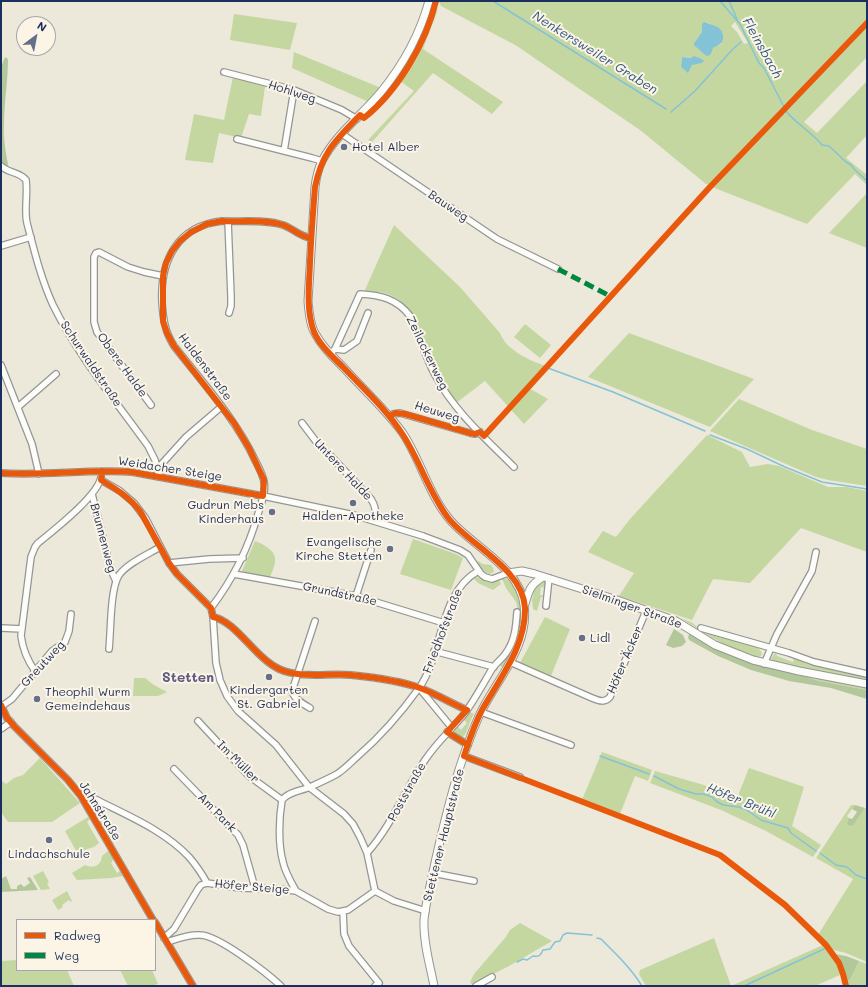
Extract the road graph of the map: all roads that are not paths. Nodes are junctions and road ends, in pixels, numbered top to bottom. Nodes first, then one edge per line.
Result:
1 (429, 1) edge
2 (224, 72) dead end
3 (294, 90) junction
4 (357, 119) junction
5 (342, 134) junction
6 (237, 139) dead end
7 (284, 151) junction
8 (322, 161) junction
9 (1, 166) edge
10 (228, 221) junction
11 (31, 237) junction
12 (311, 238) junction
13 (1, 246) edge
14 (558, 269) dead end
15 (163, 276) junction
16 (229, 313) dead end
17 (368, 313) dead end
18 (333, 351) junction
19 (1, 365) edge
20 (56, 374) dead end
21 (151, 405) dead end
22 (18, 407) junction
23 (221, 407) junction
24 (389, 416) junction
25 (302, 422) dead end
26 (480, 432) junction
27 (514, 467) dead end
28 (158, 468) junction
29 (102, 471) junction
30 (1, 473) edge
31 (39, 474) junction
32 (159, 476) junction
33 (101, 480) junction
34 (92, 494) junction
35 (263, 496) junction
36 (374, 520) junction
37 (160, 547) junction
38 (371, 550) dead end
39 (816, 552) dead end
40 (243, 558) junction
41 (169, 563) junction
42 (478, 571) junction
43 (508, 573) junction
44 (234, 574) junction
45 (546, 578) junction
46 (116, 581) junction
47 (356, 596) junction
48 (525, 606) junction
49 (546, 606) dead end
50 (211, 608) junction
51 (646, 611) junction
52 (517, 612) dead end
53 (71, 614) dead end
54 (213, 617) junction
55 (315, 621) dead end
56 (444, 623) junction
57 (1, 628) edge
58 (702, 628) dead end
59 (22, 629) junction
60 (770, 648) junction
61 (109, 649) dead end
62 (434, 651) junction
63 (510, 662) junction
64 (764, 664) junction
65 (494, 667) junction
66 (35, 671) junction
67 (297, 674) junction
68 (489, 674) junction
69 (867, 674) edge
70 (499, 680) junction
71 (867, 684) edge
72 (419, 688) junction
73 (1, 706) edge
74 (310, 708) dead end
75 (467, 710) junction
76 (481, 712) junction
77 (198, 721) dead end
78 (11, 722) junction
79 (1, 729) edge
80 (450, 730) junction
81 (468, 745) junction
82 (571, 745) dead end
83 (464, 756) junction
84 (174, 769) dead end
85 (520, 777) dead end
86 (309, 787) junction
87 (81, 796) junction
88 (282, 800) junction
89 (367, 853) junction
90 (433, 873) junction
91 (474, 881) dead end
92 (207, 882) junction
93 (255, 888) junction
94 (296, 891) junction
95 (375, 891) junction
96 (426, 911) junction
97 (343, 912) junction
98 (153, 919) edge
99 (156, 924) edge
100 (165, 940) junction
101 (492, 977) dead end
102 (193, 986) edge
103 (281, 986) edge
104 (375, 986) edge
105 (434, 986) edge
106 (476, 986) edge

1 - 4 street, Stettener Hauptstraße
2 - 3 street, Hohlweg
3 - 4 street, Hohlweg
3 - 7 street
4 - 5 street, Stettener Hauptstraße
5 - 8 street, Stettener Hauptstraße
5 - 14 street, Bauweg
6 - 7 street
7 - 8 street
8 - 12 street, Stettener Hauptstraße
9 - 11 street, Schurwaldstraße
10 - 12 street, Haldenstraße
10 - 15 street, Haldenstraße
10 - 16 street
11 - 13 street
11 - 28 street, Schurwaldstraße
12 - 18 street, Stettener Hauptstraße
15 - 21 street, Obere Halde
15 - 23 street, Haldenstraße
17 - 18 street
18 - 24 street, Stettener Hauptstraße
18 - 26 street, Zeilackerweg
19 - 22 street
20 - 22 street
22 - 31 street
23 - 28 street
23 - 35 street, Haldenstraße
24 - 26 street, Heuweg
24 - 43 street, Stettener Hauptstraße
25 - 36 street, Untere Halde
26 - 27 street, Zeilackerweg
28 - 32 street, Schurwaldstraße
29 - 31 street, Weidacher Steige
29 - 32 street, Weidacher Steige
29 - 33 street
30 - 31 street, Weidacher Steige
32 - 35 street, Weidacher Steige
33 - 34 street
33 - 37 street
34 - 46 street, Brunnenweg
34 - 59 street
35 - 36 street, Weidacher Steige
35 - 40 street, Haldenstraße
36 - 42 street, Weidacher Steige
37 - 41 street
37 - 46 street, Brunnenweg
38 - 47 street
39 - 60 street
40 - 41 street
40 - 44 street, Haldenstraße
41 - 50 street
42 - 43 street
42 - 56 street, Friedhofstraße
43 - 45 street, Sielminger Straße
43 - 48 street, Stettener Hauptstraße
44 - 47 street, Grundstraße
44 - 50 street, Haldenstraße
45 - 48 street
45 - 49 street
45 - 51 street, Sielminger Straße
46 - 61 street, Brunnenweg
47 - 56 street, Grundstraße
48 - 63 street, Stettener Hauptstraße
50 - 54 street
51 - 63 street, Höfer Äcker
51 - 64 street, Sielminger Straße
52 - 65 street
53 - 66 street, Greutweg
54 - 67 street
54 - 86 street
55 - 67 street
56 - 62 street, Friedhofstraße
57 - 59 street
58 - 60 street
59 - 66 street
60 - 64 street
60 - 69 street
62 - 65 street
62 - 72 street, Friedhofstraße
63 - 70 street, Stettener Hauptstraße
64 - 71 street, Sielminger Straße
65 - 68 street
66 - 73 street, Greutweg
67 - 72 street
67 - 74 street
68 - 70 street
68 - 75 street, Poststraße
70 - 76 street, Stettener Hauptstraße
72 - 75 street
72 - 80 street
72 - 86 street, Friedhofstraße
73 - 78 street, Jahnstraße
75 - 80 street, Poststraße
76 - 81 street, Stettener Hauptstraße
76 - 82 street
77 - 88 street, Im Müller
78 - 79 street
78 - 87 street, Jahnstraße
80 - 81 street
80 - 89 street, Poststraße
81 - 83 street, Stettener Hauptstraße
83 - 85 street, Stettener Hauptstraße
83 - 90 street, Stettener Hauptstraße
84 - 93 street, Am Park
86 - 88 street, Friedhofstraße
86 - 89 street
87 - 92 street
87 - 98 street, Jahnstraße
88 - 94 street
89 - 95 street
90 - 91 street
90 - 96 street, Stettener Hauptstraße
92 - 93 street, Höfer Steige
92 - 100 street, Höfer Steige
93 - 94 street, Höfer Steige
94 - 97 street, Höfer Steige
95 - 96 street
95 - 97 street
96 - 105 street, Stettener Hauptstraße
97 - 104 street
99 - 100 street, Jahnstraße
100 - 102 street, Jahnstraße
100 - 103 street
101 - 106 street

